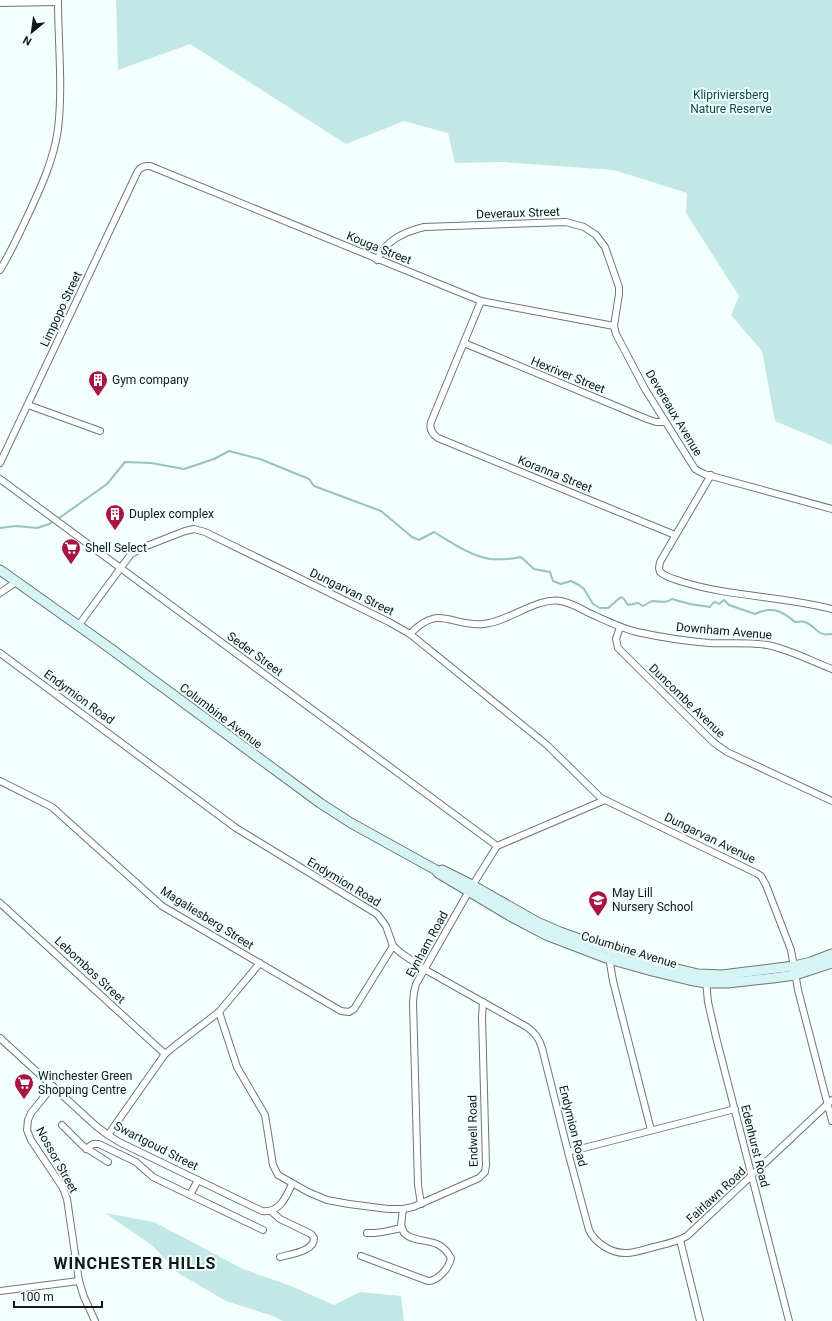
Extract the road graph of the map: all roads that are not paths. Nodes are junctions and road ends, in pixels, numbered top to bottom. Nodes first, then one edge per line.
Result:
1 (58, 1) edge
2 (0, 3) edge
3 (143, 166) joint
4 (378, 260) junction
5 (0, 270) edge
6 (481, 301) junction
7 (614, 326) junction
8 (464, 344) junction
9 (28, 405) junction
10 (665, 422) junction
11 (100, 432) dead end
12 (0, 463) edge
13 (711, 475) junction
14 (0, 479) edge
15 (832, 509) edge
16 (675, 535) junction
17 (120, 568) junction
18 (0, 570) edge
19 (16, 582) junction
20 (0, 593) edge
21 (832, 609) edge
22 (78, 626) junction
23 (620, 628) junction
24 (410, 634) junction
25 (0, 653) edge
26 (832, 669) edge
27 (0, 782) edge
28 (605, 800) junction
29 (832, 802) edge
30 (497, 846) junction
31 (470, 888) junction
32 (0, 903) edge
33 (393, 946) junction
34 (832, 954) edge
35 (610, 955) junction
36 (260, 963) junction
37 (832, 963) edge
38 (424, 969) junction
39 (795, 970) junction
40 (706, 979) junction
41 (483, 1002) junction
42 (219, 1012) junction
43 (0, 1038) edge
44 (165, 1054) junction
45 (53, 1086) junction
46 (830, 1102) edge
47 (735, 1109) junction
48 (832, 1122) edge
49 (62, 1125) dead end
50 (651, 1130) junction
51 (108, 1135) junction
52 (86, 1149) junction
53 (568, 1152) junction
54 (108, 1162) dead end
55 (751, 1177) junction
56 (198, 1180) junction
57 (292, 1184) junction
58 (190, 1195) junction
59 (421, 1204) junction
60 (403, 1209) junction
61 (271, 1211) junction
62 (402, 1228) junction
63 (263, 1230) dead end
64 (367, 1233) dead end
65 (594, 1238) joint
66 (680, 1240) junction
67 (361, 1256) dead end
68 (280, 1257) dead end
69 (79, 1282) junction
70 (0, 1291) edge
71 (95, 1321) edge
72 (700, 1321) edge
73 (789, 1321) edge

1 - 2 street
1 - 5 street
3 - 4 street, Kouga Street
3 - 9 street, Limpopo Street
4 - 6 street, Kouga Street
4 - 7 street, Deveraux Street
6 - 7 street, Kouga Street
6 - 8 street
7 - 10 street, Devereaux Avenue
8 - 10 street, Hexriver Street
8 - 16 street, Koranna Street
9 - 11 street
9 - 12 street, Limpopo Street
10 - 13 street, Devereaux Avenue
13 - 15 street, Devereaux Avenue
13 - 16 street
14 - 17 street, Seder Street
16 - 21 street
17 - 22 street, Dungarvan Street
17 - 24 street, Dungarvan Street
17 - 30 street, Seder Street
18 - 19 main road, Columbine Avenue
19 - 20 street
19 - 22 main road, Columbine Avenue
22 - 31 main road, Columbine Avenue
23 - 24 street, Downham Avenue
23 - 26 street, Downham Avenue
23 - 29 street, Duncombe Avenue
24 - 28 street, Dungarvan Street
25 - 33 street, Endymion Road
27 - 36 street, Magaliesberg Street
28 - 30 street
28 - 39 street, Dungarvan Avenue
30 - 31 street, Eynham Road
31 - 35 main road, Columbine Avenue
31 - 38 street, Eynham Road
32 - 44 street, Lebombos Street
33 - 36 street, Magaliesberg Street
33 - 38 street, Endymion Road
34 - 39 main road, Columbine Avenue
35 - 40 main road, Columbine Avenue
35 - 50 street
36 - 42 street
37 - 39 main road, Columbine Avenue
38 - 41 street, Endymion Road
38 - 59 street, Eynham Road
39 - 40 main road, Columbine Avenue
39 - 46 street, Dungarvan Avenue
40 - 47 street, Edenhurst Road
41 - 53 street, Endymion Road
41 - 59 street, Endwell Road
42 - 44 street
42 - 57 street, Endwell Road
43 - 45 street, Swartgoud Street
44 - 51 street
45 - 51 street, Swartgoud Street
45 - 69 street, Nossor Street
46 - 48 street, Dungarvan Avenue
46 - 55 street, Fairlawn Road
47 - 50 street
47 - 55 street, Edenhurst Road
49 - 52 street
50 - 53 street
51 - 56 street, Swartgoud Street
52 - 54 street
52 - 58 street
53 - 65 street, Endymion Road
55 - 66 street, Fairlawn Road
55 - 73 street, Edenhurst Road
56 - 58 street
56 - 61 street, Swartgoud Street
57 - 60 street, Endwell Road
57 - 61 street
58 - 63 street
59 - 60 street, Endwell Road
60 - 62 street
61 - 68 street
62 - 64 street
62 - 67 street
65 - 66 street, Fairlawn Road
66 - 72 street
69 - 70 street
69 - 71 street, Nossor Street

